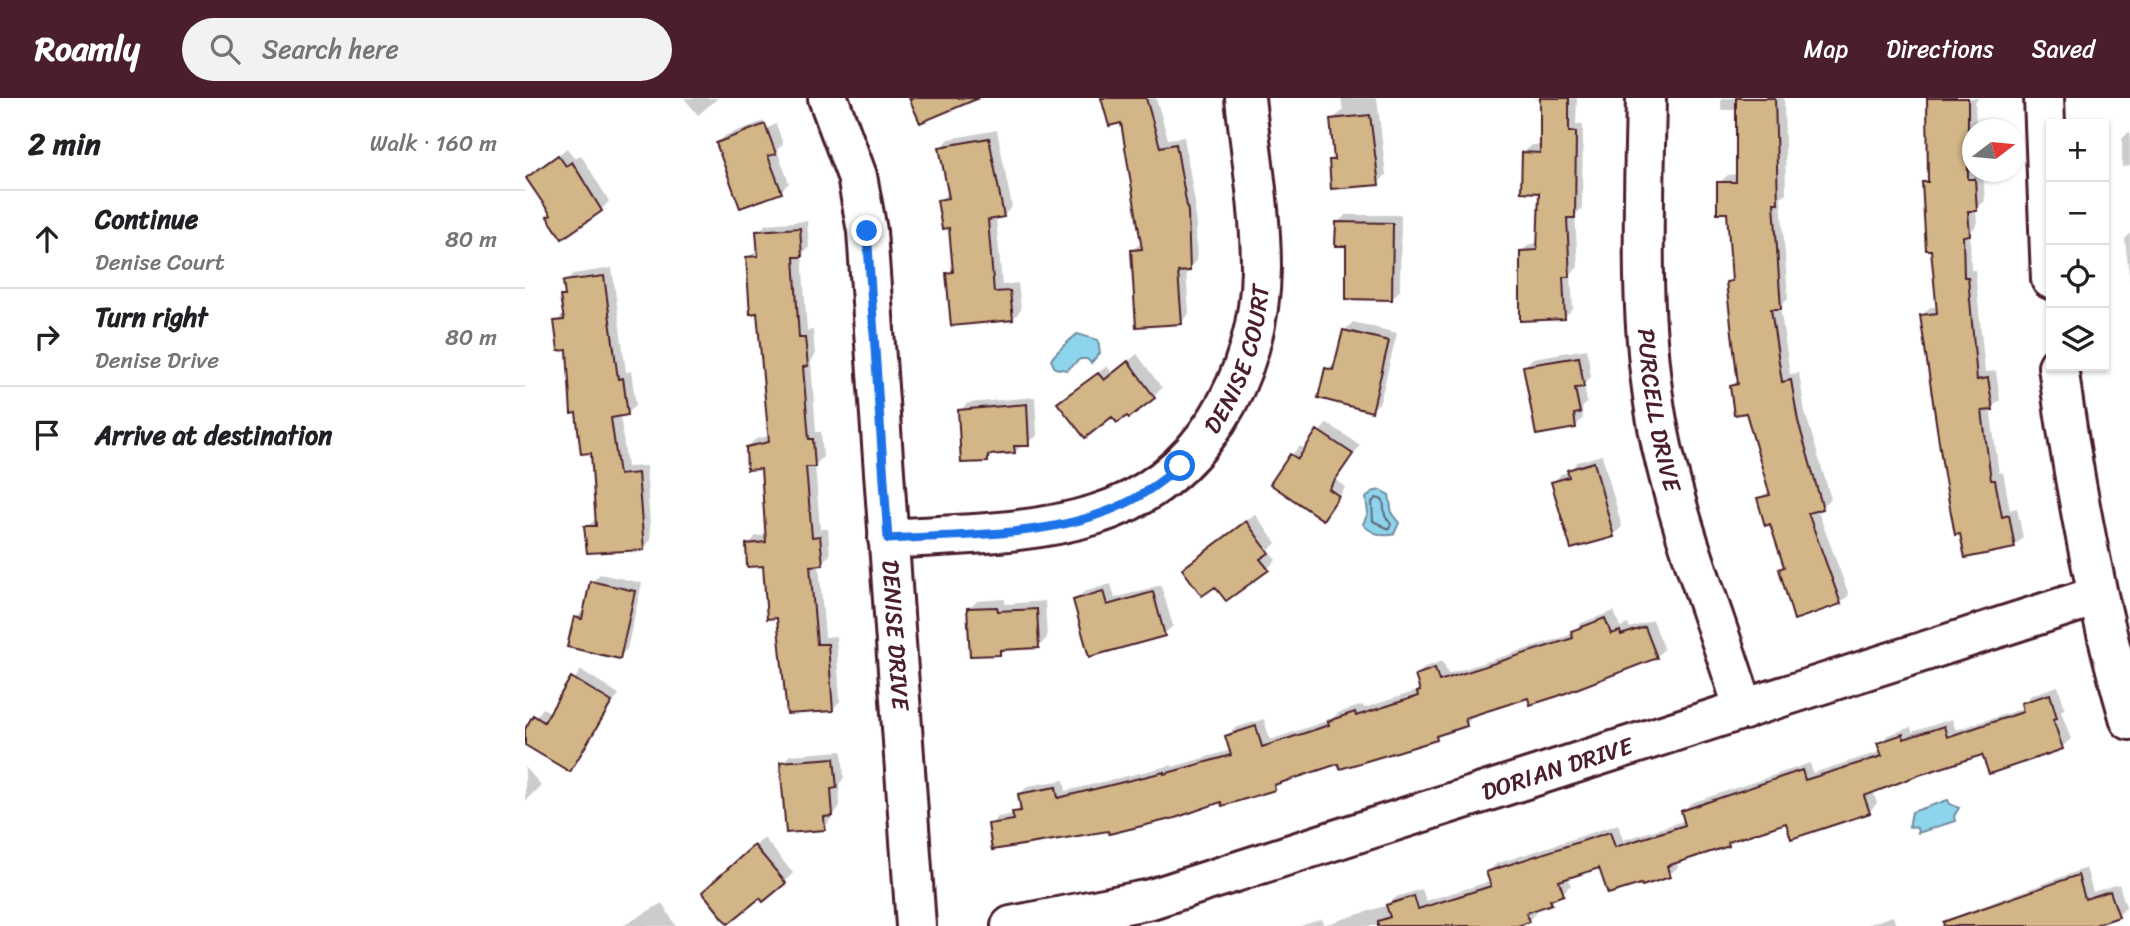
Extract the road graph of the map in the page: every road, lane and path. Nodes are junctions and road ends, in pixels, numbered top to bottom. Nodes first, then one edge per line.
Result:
1 (828, 98) edge
2 (1245, 98) edge
3 (1646, 98) edge
4 (2044, 98) edge
5 (2050, 245) edge
6 (2059, 371) edge
7 (888, 539) junction
8 (2097, 596) junction
9 (1744, 710) junction
10 (2130, 720) edge
11 (916, 926) edge
12 (1011, 926) edge

1 - 7 street, DENISE DRIVE
2 - 7 street, DENISE COURT
3 - 9 street, PURCELL DRIVE
4 - 5 street
6 - 8 street
7 - 11 street, DENISE DRIVE
8 - 9 street, DORIAN DRIVE
8 - 10 street
9 - 12 street, DORIAN DRIVE

